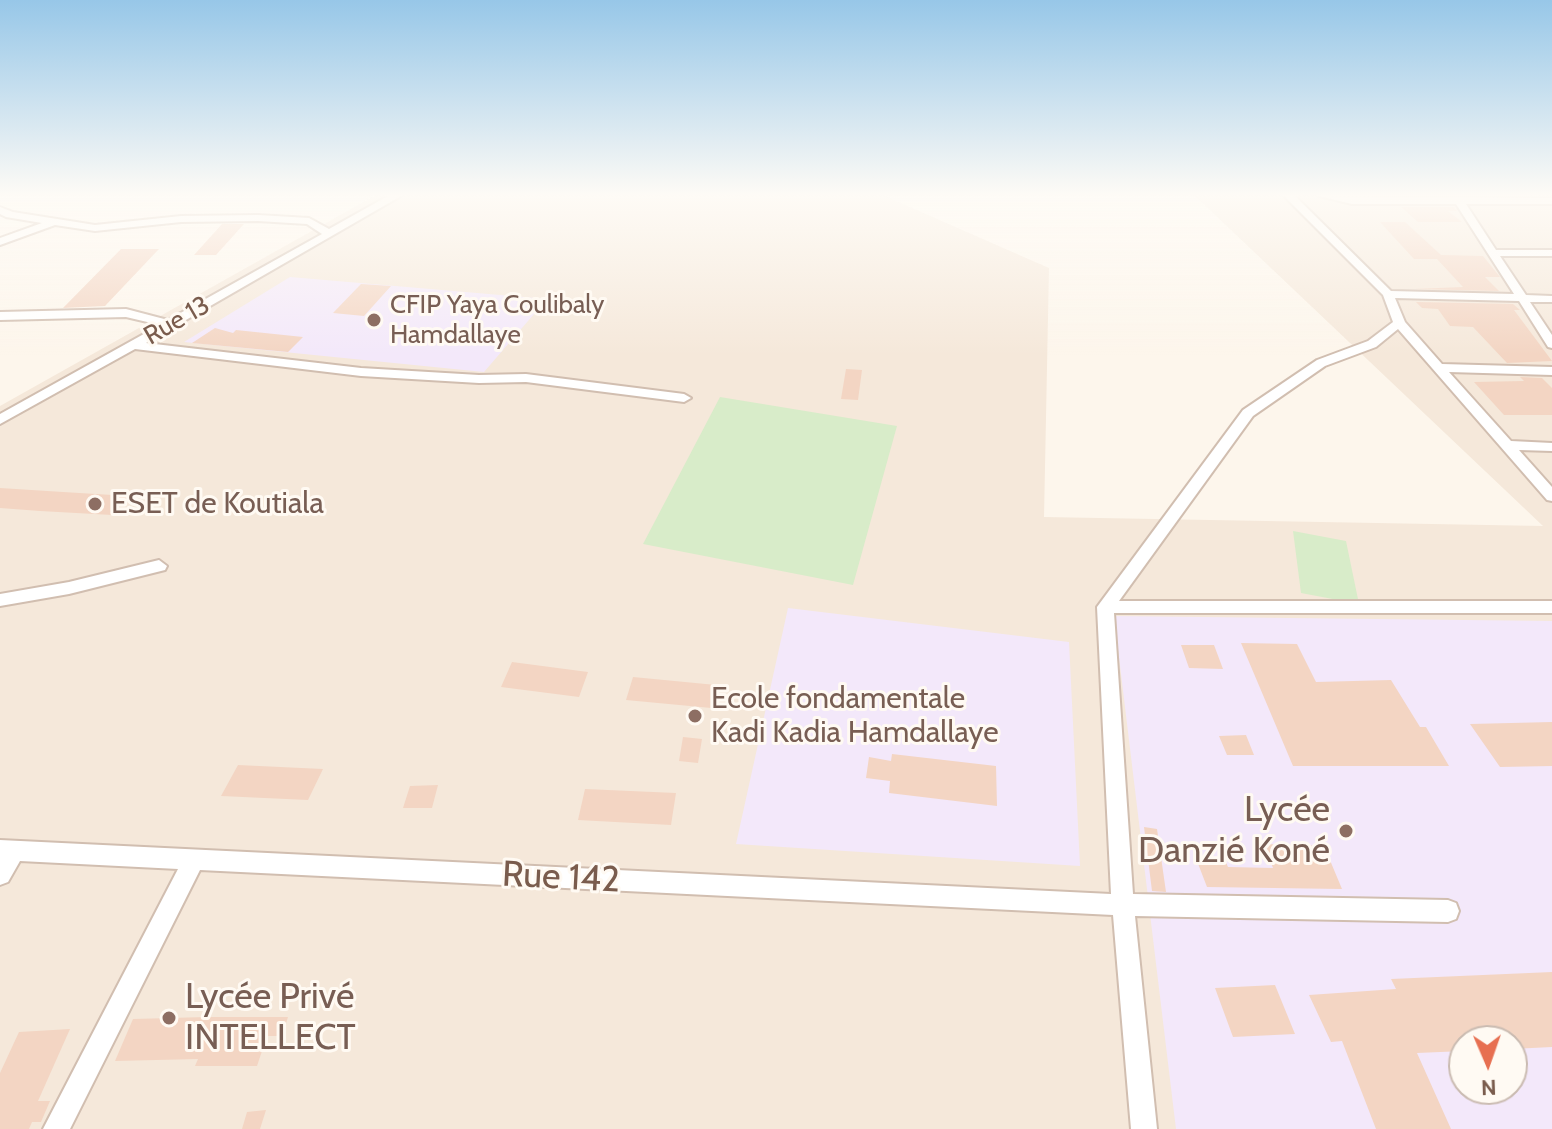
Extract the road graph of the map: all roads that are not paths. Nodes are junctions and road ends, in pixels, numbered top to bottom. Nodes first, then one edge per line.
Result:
1 (301, 249) edge
2 (1342, 249) edge
3 (1488, 249) edge
4 (1491, 253) junction
5 (1552, 253) edge
6 (1388, 294) junction
7 (1521, 298) junction
8 (1552, 299) edge
9 (0, 316) edge
10 (1399, 323) junction
11 (171, 324) junction
12 (1552, 344) edge
13 (136, 345) junction
14 (1438, 368) junction
15 (1552, 371) edge
16 (684, 398) dead end
17 (0, 420) edge
18 (1507, 445) junction
19 (1552, 447) edge
20 (1552, 496) edge
21 (159, 566) dead end
22 (0, 600) edge
23 (1105, 607) junction
24 (1552, 607) edge
25 (8, 850) edge
26 (193, 861) junction
27 (0, 875) edge
28 (1123, 905) junction
29 (1448, 911) dead end
30 (56, 1129) edge
31 (1144, 1129) edge

1 - 11 street, Rue 13
2 - 6 street
3 - 4 street
4 - 5 street
4 - 7 street
6 - 7 street
6 - 10 street
7 - 8 street
7 - 12 street
9 - 11 street
10 - 14 street
10 - 23 street
11 - 13 street, Rue 13
13 - 16 street
13 - 17 street, Rue 13
14 - 15 street
14 - 18 street
18 - 19 street
18 - 20 street
21 - 22 street
23 - 24 street
23 - 28 street
25 - 26 street, Rue 142
25 - 27 street
26 - 28 street, Rue 142
26 - 30 street
28 - 29 street, Rue 142
28 - 31 street

